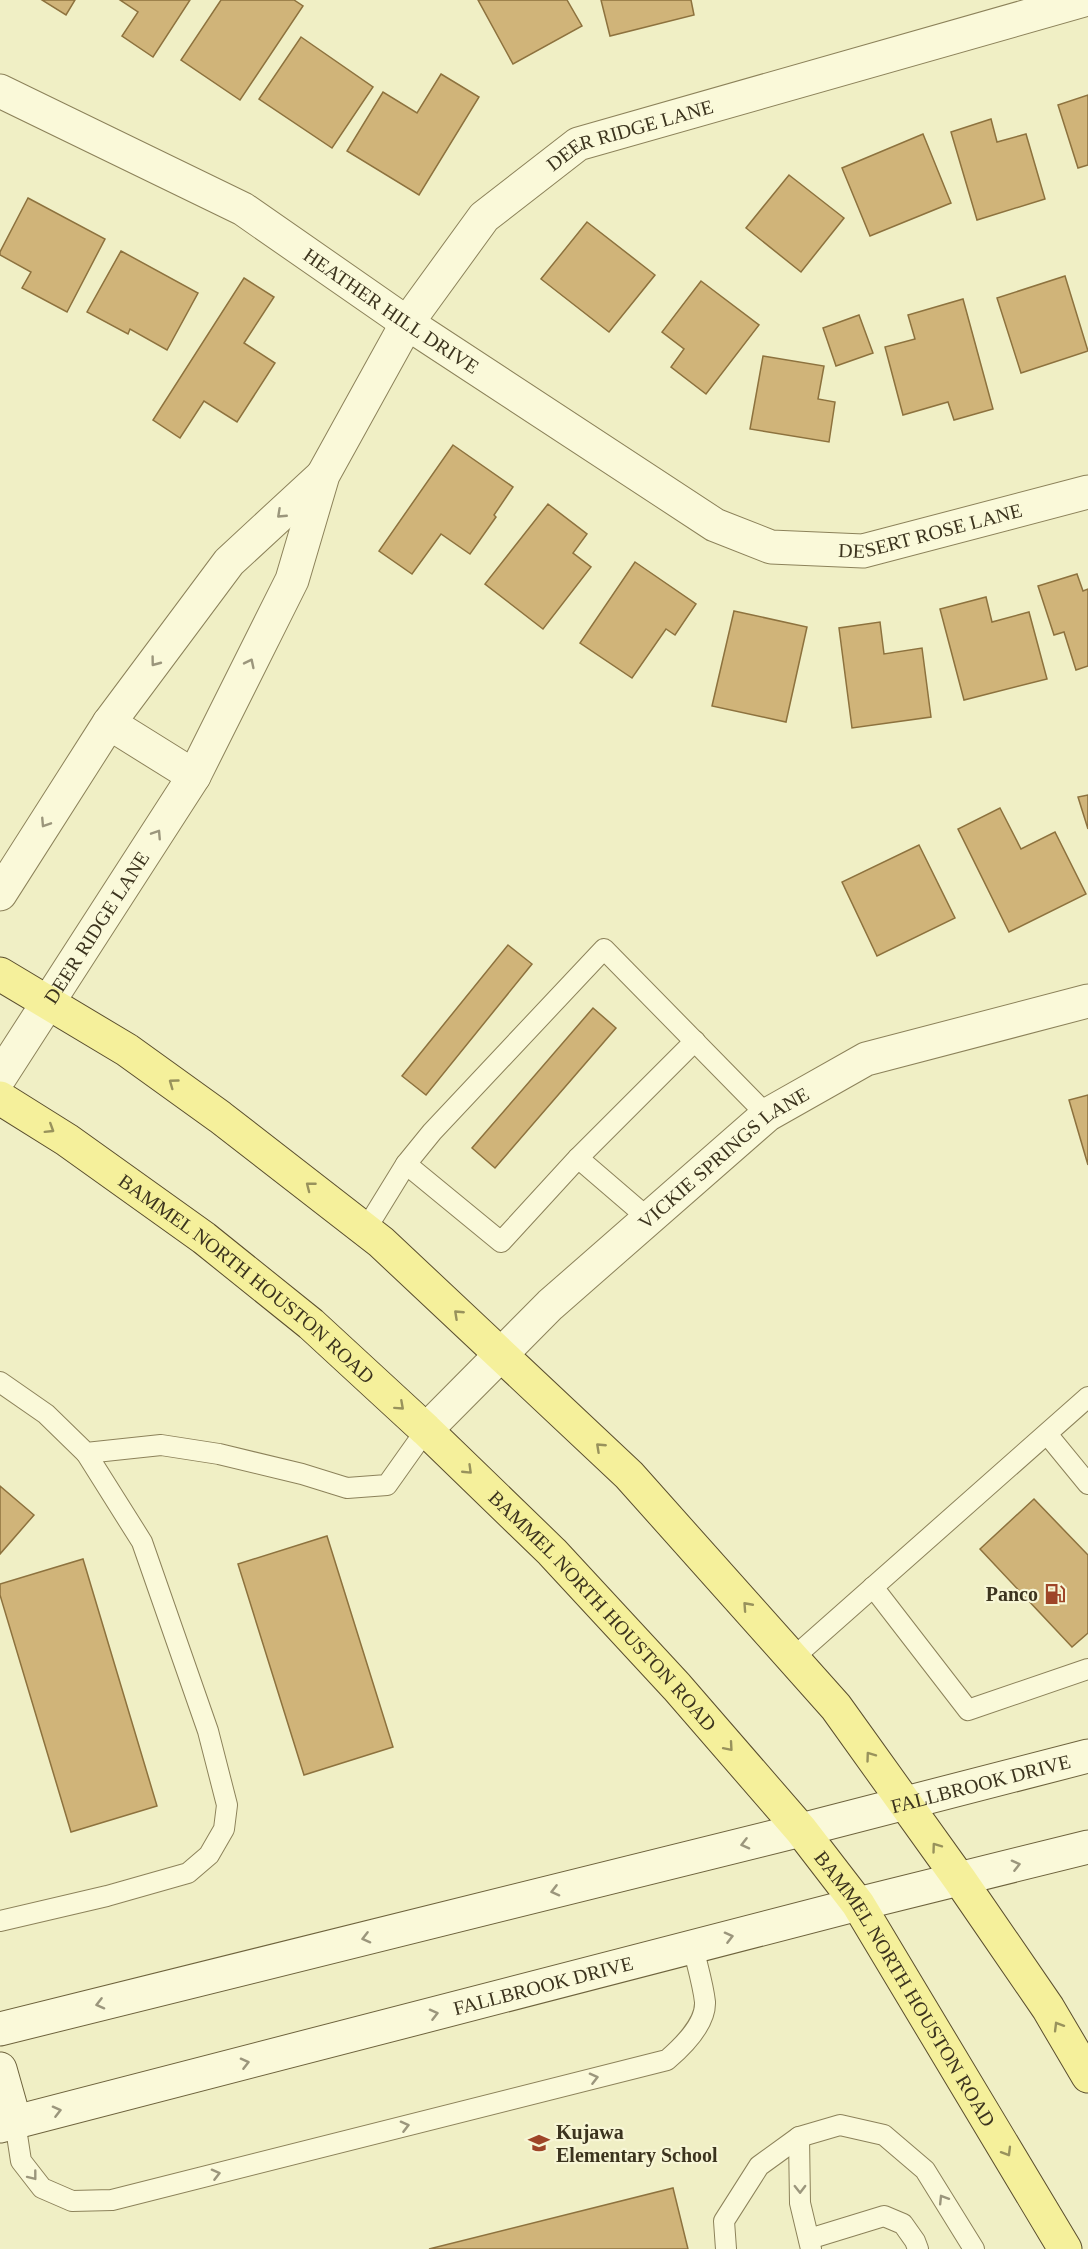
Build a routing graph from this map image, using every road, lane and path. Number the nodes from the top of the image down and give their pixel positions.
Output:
1 (1084, 0) edge
2 (0, 91) edge
3 (406, 323) junction
4 (323, 475) junction
5 (1088, 492) edge
6 (771, 547) joint
7 (109, 723) junction
8 (194, 776) junction
9 (0, 894) edge
10 (0, 974) edge
11 (1088, 1001) edge
12 (48, 1003) junction
13 (695, 1041) junction
14 (0, 1077) edge
15 (0, 1098) edge
16 (768, 1115) junction
17 (578, 1158) junction
18 (406, 1164) junction
19 (649, 1219) junction
20 (366, 1229) junction
21 (500, 1354) junction
22 (0, 1382) edge
23 (1088, 1397) edge
24 (426, 1430) junction
25 (1047, 1434) junction
26 (86, 1453) junction
27 (1088, 1484) edge
28 (873, 1587) junction
29 (793, 1658) junction
30 (1088, 1669) edge
31 (1088, 1756) edge
32 (905, 1803) junction
33 (801, 1830) junction
34 (1088, 1847) edge
35 (960, 1880) junction
36 (858, 1904) junction
37 (0, 1921) edge
38 (693, 1947) junction
39 (0, 2029) edge
40 (0, 2069) edge
41 (1088, 2076) edge
42 (7, 2124) edge
43 (799, 2137) junction
44 (810, 2244) edge
45 (726, 2249) edge
46 (918, 2249) edge
47 (974, 2249) edge
48 (1065, 2249) edge

1 - 3 street, DEER RIDGE LANE
2 - 3 street, HEATHER HILL DRIVE
3 - 4 street, DEER RIDGE LANE
3 - 6 street, HEATHER HILL DRIVE
4 -> 7 street, DEER RIDGE LANE
8 -> 4 street, DEER RIDGE LANE
5 - 6 street, DESERT ROSE LANE
7 - 8 street
7 -> 9 street, DEER RIDGE LANE
12 -> 8 street, DEER RIDGE LANE
10 - 12 main road
11 - 16 street, VICKIE SPRINGS LANE
12 - 14 street, DEER RIDGE LANE
20 -> 12 main road
13 - 16 lane
13 - 17 lane
13 - 18 lane
15 -> 24 main road, BAMMEL NORTH HOUSTON ROAD
16 - 19 street, VICKIE SPRINGS LANE
17 - 18 lane
17 - 19 lane
18 - 20 lane
19 - 21 street, VICKIE SPRINGS LANE
21 -> 20 main road
21 - 24 street, VICKIE SPRINGS LANE
29 -> 21 main road
22 - 26 lane
23 - 25 lane
24 - 26 lane
24 -> 33 main road, BAMMEL NORTH HOUSTON ROAD
25 - 27 lane
25 - 28 lane
26 - 37 lane
28 - 29 lane
28 - 30 lane
32 -> 29 main road
31 - 32 street, FALLBROOK DRIVE
32 - 33 street, FALLBROOK DRIVE
35 -> 32 main road
33 - 36 main road, BAMMEL NORTH HOUSTON ROAD
33 -> 39 street, FALLBROOK DRIVE
35 -> 34 street, FALLBROOK DRIVE
35 - 36 street, FALLBROOK DRIVE
41 -> 35 main road
38 -> 36 street, FALLBROOK DRIVE
36 -> 48 main road, BAMMEL NORTH HOUSTON ROAD
42 -> 38 street, FALLBROOK DRIVE
42 -> 38 lane
40 - 42 street
43 -> 44 lane
43 - 45 lane
47 -> 43 lane
44 - 46 lane

